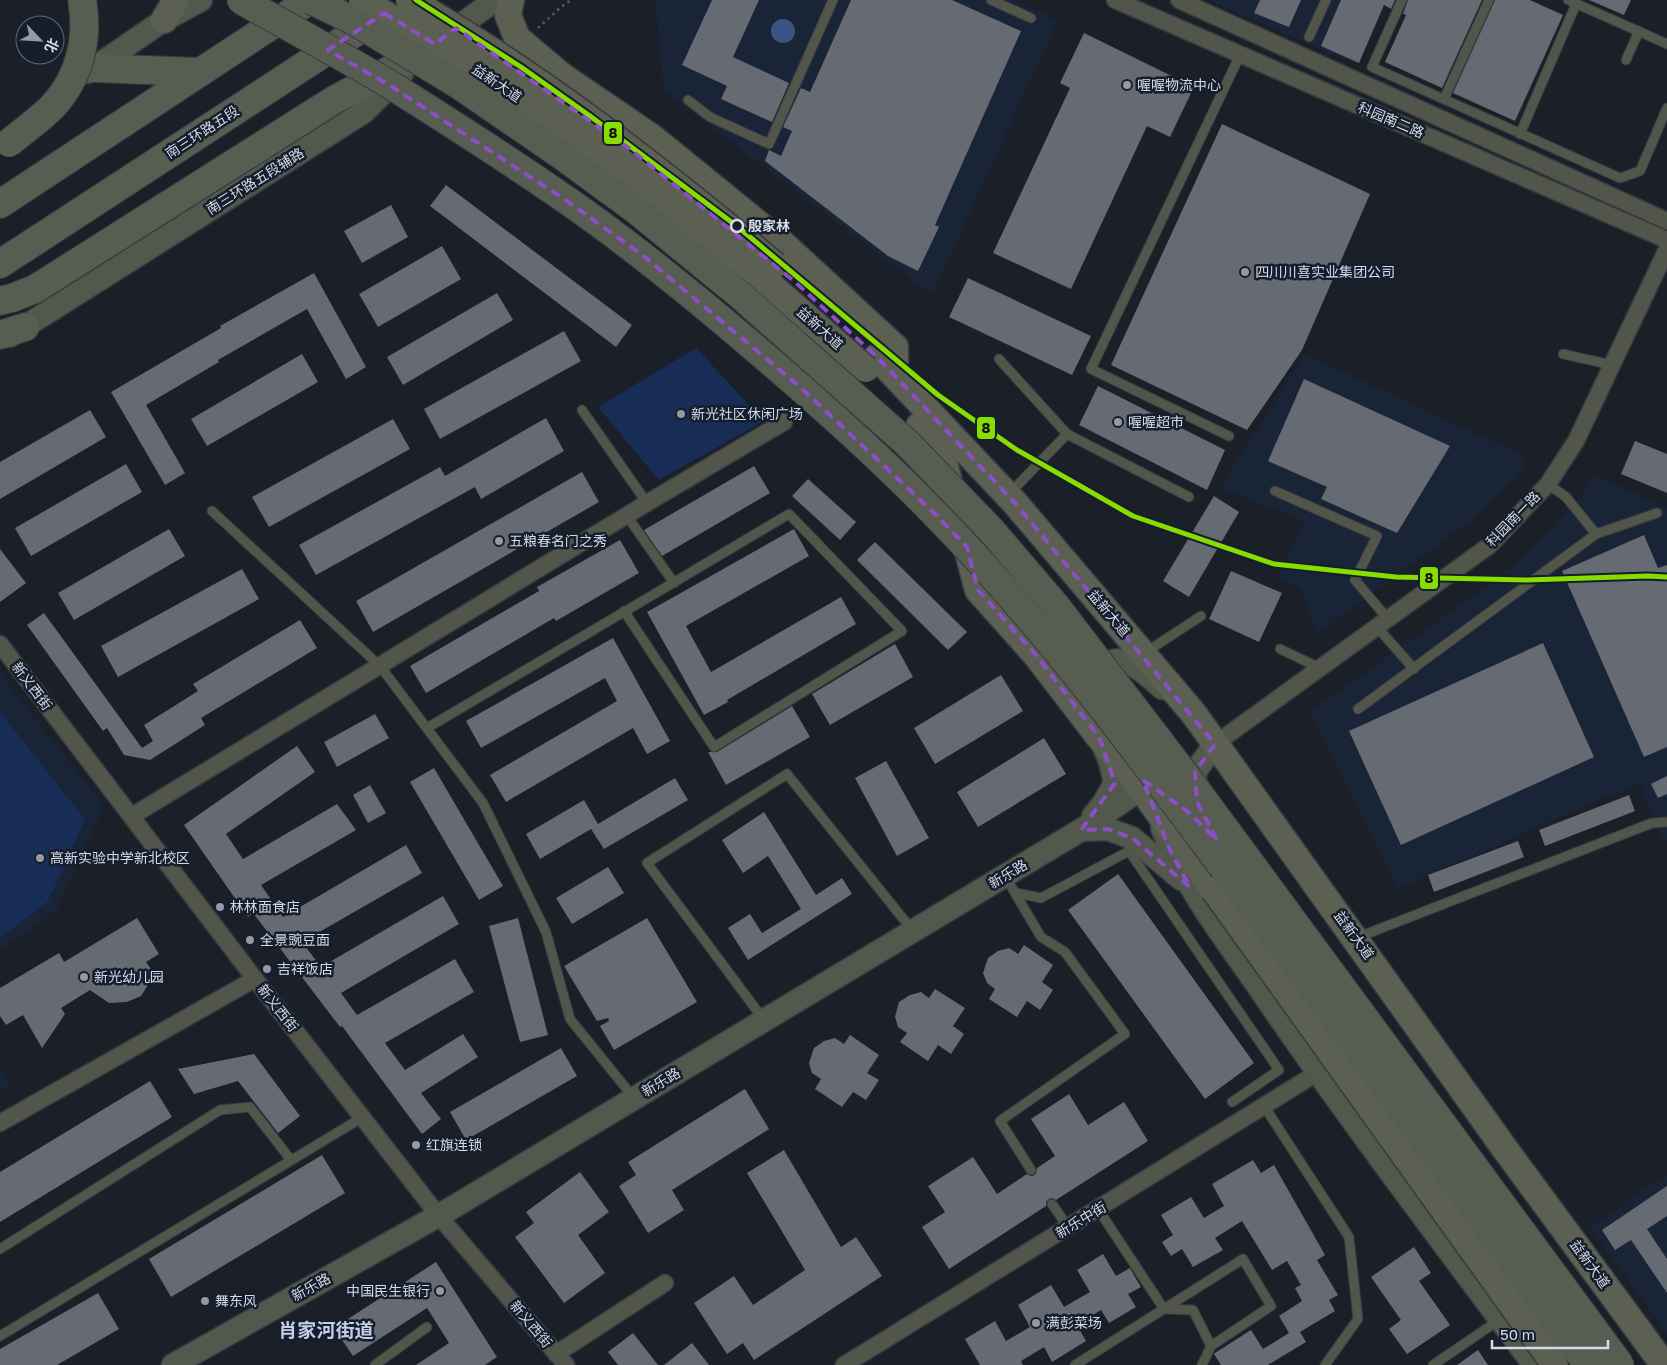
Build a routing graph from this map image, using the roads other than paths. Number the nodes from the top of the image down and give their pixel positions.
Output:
1 (82, 0) edge
2 (201, 0) edge
3 (242, 0) edge
4 (311, 0) edge
5 (362, 0) edge
6 (405, 0) edge
7 (409, 0) edge
8 (495, 0) edge
9 (511, 0) edge
10 (833, 0) edge
11 (991, 0) edge
12 (1115, 0) edge
13 (1179, 0) edge
14 (1326, 0) edge
15 (1402, 0) edge
16 (1488, 0) edge
17 (1572, 2) edge
18 (1202, 4) edge
19 (170, 10) edge
20 (1031, 18) dead end
21 (1638, 31) junction
22 (1309, 37) dead end
23 (1667, 44) edge
24 (425, 51) junction
25 (1240, 55) junction
26 (1626, 60) dead end
27 (93, 68) junction
28 (199, 72) junction
29 (688, 100) dead end
30 (1444, 100) junction
31 (1667, 108) edge
32 (0, 132) edge
33 (1520, 134) junction
34 (0, 150) edge
35 (0, 204) edge
36 (1667, 221) edge
37 (1667, 240) edge
38 (1667, 249) edge
39 (0, 264) edge
40 (0, 300) edge
41 (12, 331) edge
42 (0, 341) edge
43 (1563, 354) dead end
44 (999, 359) dead end
45 (872, 363) junction
46 (1612, 365) junction
47 (895, 376) junction
48 (582, 410) dead end
49 (784, 422) dead end
50 (1067, 434) junction
51 (1229, 436) dead end
52 (1548, 484) junction
53 (1275, 491) dead end
54 (1008, 495) junction
55 (1189, 498) dead end
56 (647, 503) junction
57 (212, 511) dead end
58 (1657, 513) dead end
59 (627, 516) junction
60 (1596, 534) junction
61 (674, 583) junction
62 (624, 611) junction
63 (1201, 616) dead end
64 (1382, 623) junction
65 (0, 644) edge
66 (1280, 649) dead end
67 (1143, 653) junction
68 (380, 666) junction
69 (1320, 668) junction
70 (1414, 668) junction
71 (1358, 709) dead end
72 (1194, 714) junction
73 (427, 728) junction
74 (1099, 737) junction
75 (1216, 744) junction
76 (1141, 789) junction
77 (132, 816) junction
78 (1667, 822) edge
79 (1081, 830) junction
80 (1216, 840) junction
81 (1010, 884) junction
82 (1202, 889) junction
83 (912, 931) junction
84 (1356, 938) junction
85 (255, 979) junction
86 (764, 1020) junction
87 (1317, 1073) junction
88 (634, 1098) junction
89 (1232, 1102) dead end
90 (1264, 1106) junction
91 (363, 1117) junction
92 (0, 1123) edge
93 (291, 1160) junction
94 (1031, 1170) dead end
95 (1052, 1204) dead end
96 (1098, 1209) junction
97 (438, 1215) junction
98 (1068, 1227) junction
99 (0, 1249) edge
100 (665, 1283) dead end
101 (1533, 1296) junction
102 (1164, 1309) junction
103 (1500, 1319) junction
104 (427, 1327) dead end
105 (0, 1336) edge
106 (1211, 1346) junction
107 (561, 1359) edge
108 (173, 1365) edge
109 (375, 1365) edge
110 (844, 1365) edge
111 (1074, 1365) edge
112 (1202, 1365) edge
113 (1325, 1365) edge
114 (1433, 1365) edge
115 (1534, 1365) edge
116 (1555, 1365) edge
117 (1588, 1365) edge
118 (1603, 1365) edge
119 (1620, 1365) edge
120 (1664, 1365) edge

1 - 34 highway, bridge
2 - 19 street
3 - 117 highway, bridge
4 - 28 highway
4 - 119 highway, bridge
5 - 45 main road, 益新大道, bridge
6 - 39 highway, 南三环路五段
7 - 45 main road, 益新大道, bridge
8 - 24 street, 南三环路五段辅路
9 - 47 main road
10 - 29 lane
11 - 20 lane
12 - 25 street, 科园南二路
13 - 18 street, 科园南二路
14 - 22 lane
15 - 30 lane
16 - 30 lane
17 - 21 lane
17 - 33 lane
18 - 36 street, 科园南二路
19 - 27 street
21 - 23 lane
21 - 26 lane
24 - 40 highway
24 - 41 street, 南三环路五段辅路
25 - 37 street, 科园南二路
25 - 51 lane
27 - 28 highway
27 - 32 street
28 - 35 highway
30 - 33 lane
31 - 33 lane
38 - 46 street, 科园南一路
41 - 42 street, 南三环路五段辅路
43 - 46 lane
44 - 50 lane
45 - 47 main road, 益新大道
45 - 74 main road, 益新大道
46 - 52 street, 科园南一路
47 - 54 main road, 益新大道
48 - 56 lane
49 - 56 street
50 - 54 lane
50 - 55 lane
52 - 60 lane
52 - 64 street, 科园南一路
53 - 64 lane
54 - 67 main road, 益新大道
56 - 59 street
57 - 68 lane
58 - 60 lane
59 - 61 lane
59 - 68 street
60 - 70 lane
61 - 62 lane
61 - 62 lane
62 - 73 lane
63 - 67 lane
64 - 69 street, 科园南一路
64 - 70 lane
65 - 77 street, 新义西街
66 - 69 lane
67 - 72 main road, 益新大道
68 - 73 lane
68 - 77 street
69 - 75 street, 科园南一路
70 - 71 lane
72 - 75 main road, 益新大道
72 - 76 street
73 - 88 lane
74 - 76 main road, 益新大道
74 - 79 street
75 - 80 street
75 - 84 main road, 益新大道
76 - 79 street, 新乐路
76 - 80 street
76 - 82 main road, 益新大道
77 - 85 street, 新义西街
78 - 84 lane
79 - 81 street, 新乐路
79 - 82 street
80 - 101 street
81 - 83 street, 新乐路
81 - 89 lane
81 - 94 lane
82 - 87 street
82 - 116 main road, 益新大道, bridge
83 - 86 street, 新乐路
83 - 86 lane
84 - 120 main road, 益新大道
85 - 91 street, 新义西街
85 - 92 street
86 - 88 street, 新乐路
87 - 90 street, 新乐中街
87 - 103 street
88 - 97 street, 新乐路
90 - 96 street, 新乐中街
90 - 113 lane
91 - 93 lane
91 - 97 street, 新义西街
93 - 99 lane
93 - 105 lane
95 - 98 lane
96 - 98 street, 新乐中街
96 - 102 lane
97 - 107 street, 新义西街
97 - 108 street, 新乐路
98 - 110 street, 新乐中街
100 - 107 street
101 - 103 lane
101 - 118 street
102 - 106 lane
102 - 106 lane
102 - 111 lane
103 - 114 lane
103 - 115 street
104 - 109 lane
106 - 112 lane

